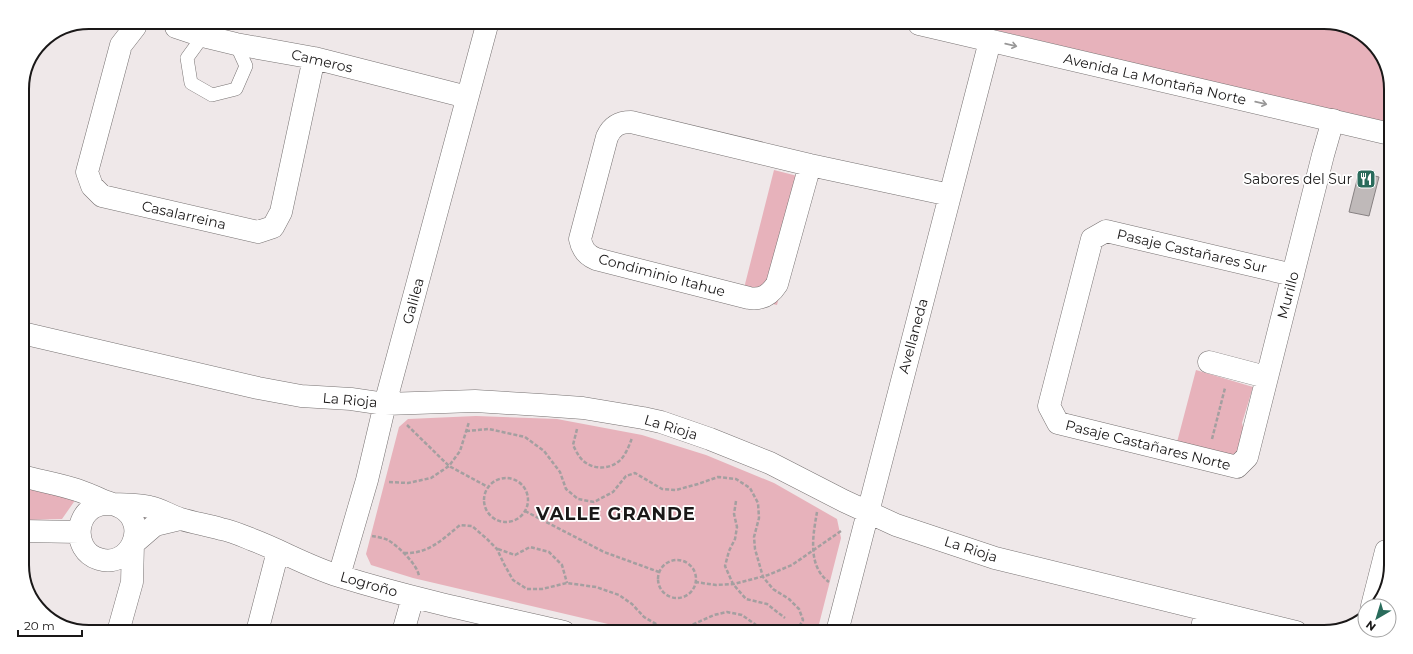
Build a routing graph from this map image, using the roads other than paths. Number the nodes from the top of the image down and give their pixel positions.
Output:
1 (133, 29) edge
2 (184, 29) edge
3 (486, 29) edge
4 (940, 29) edge
5 (203, 36) junction
6 (990, 41) junction
7 (236, 44) junction
8 (314, 58) junction
9 (467, 97) junction
10 (1333, 120) junction
11 (1384, 133) edge
12 (810, 164) junction
13 (950, 195) junction
14 (1293, 275) junction
15 (29, 335) edge
16 (1209, 362) dead end
17 (1266, 377) junction
18 (385, 404) junction
19 (1058, 424) joint
20 (1237, 467) joint
21 (29, 478) edge
22 (111, 504) junction
23 (868, 512) junction
24 (180, 519) junction
25 (29, 531) edge
26 (79, 532) junction
27 (133, 544) junction
28 (278, 550) junction
29 (1384, 559) edge
30 (339, 576) junction
31 (413, 597) junction
32 (1374, 598) edge
33 (1206, 610) junction
34 (120, 625) edge
35 (259, 625) edge
36 (405, 625) edge
37 (534, 625) edge
38 (839, 625) edge
39 (1203, 625) edge
40 (1267, 625) edge

1 - 8 street, Casalarreina
2 - 5 street, Cameros
3 - 9 street, Galilea
4 - 6 street, Avenida La Montaña Norte
5 - 7 street, Cameros
5 - 7 lane
6 -> 10 street, Avenida La Montaña Norte
6 - 13 street, Avellaneda
7 - 8 street, Cameros
8 - 9 street, Cameros
9 - 18 street, Galilea
10 - 11 street, Avenida La Montaña Norte
10 - 14 street, Murillo
12 - 12 street, Condiminio Itahue
12 - 13 street, Condiminio Itahue
13 - 23 street, Avellaneda
14 - 17 street, Murillo
14 - 19 street, Pasaje Castañares Sur
15 - 18 street, La Rioja
16 - 17 street
17 - 20 street, Murillo
18 - 23 street, La Rioja
18 - 30 street, Galilea
19 - 20 street, Pasaje Castañares Norte
21 - 22 street, Logroño
22 - 24 street, Logroño
22 - 26 street, Logroño
22 - 27 street, Logroño
23 - 33 street, La Rioja
23 - 38 street, Avellaneda
24 - 27 street, Logroño
24 - 28 street, Logroño
25 - 26 street
26 - 27 street, Logroño
27 - 34 street
28 - 30 street, Logroño
28 - 35 street
29 - 32 street
30 - 31 street, Logroño
31 - 36 street
31 - 37 street, Logroño
33 - 39 street
33 - 40 street, La Rioja

